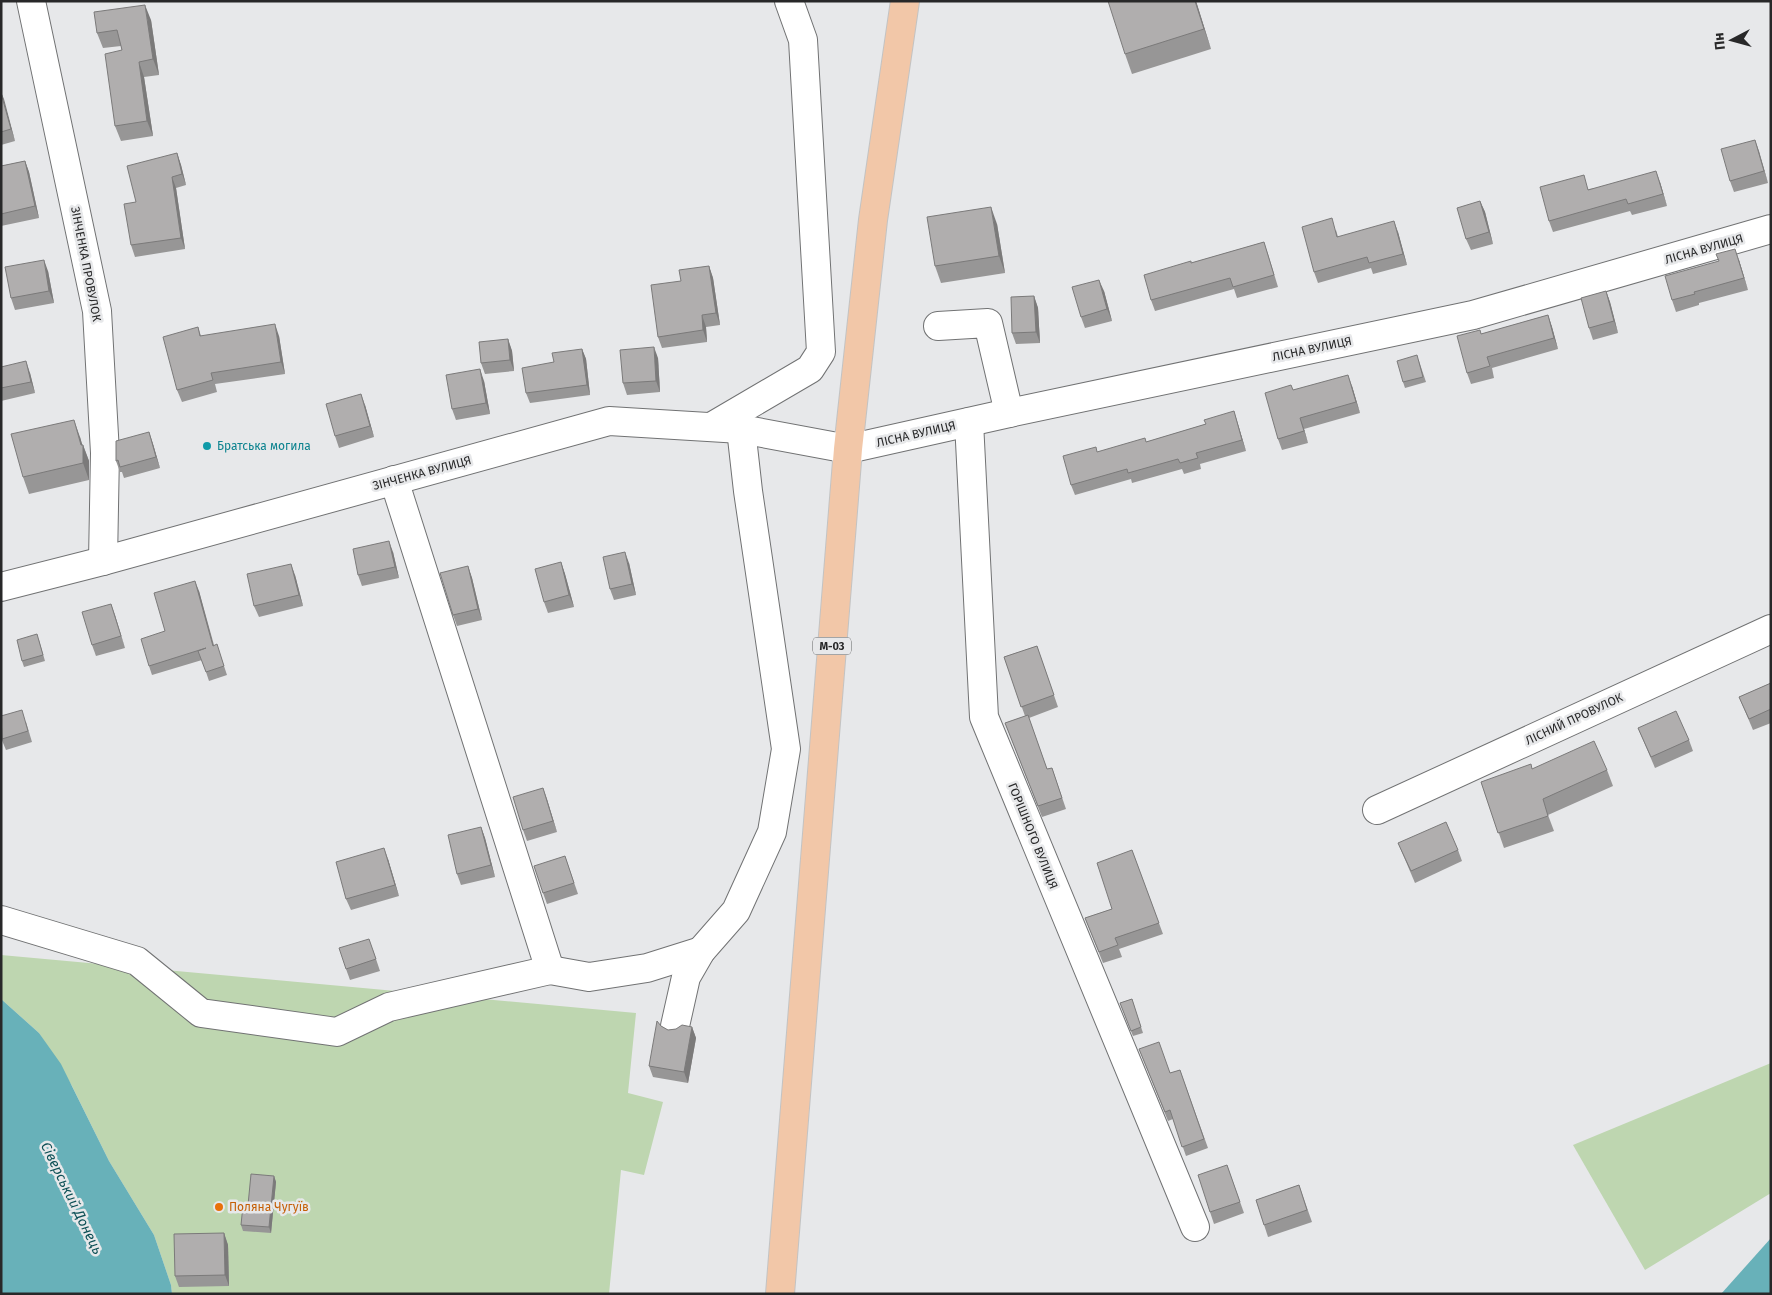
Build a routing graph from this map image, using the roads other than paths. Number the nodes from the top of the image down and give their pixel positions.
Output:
1 (30, 1) edge
2 (789, 1) edge
3 (905, 1) edge
4 (1771, 229) edge
5 (938, 326) dead end
6 (1009, 413) junction
7 (969, 422) junction
8 (711, 428) junction
9 (741, 429) junction
10 (848, 449) junction
11 (394, 480) junction
12 (103, 561) junction
13 (1, 587) edge
14 (1771, 629) edge
15 (1377, 810) dead end
16 (1, 920) edge
17 (701, 951) junction
18 (550, 970) junction
19 (675, 1026) dead end
20 (1195, 1227) dead end
21 (780, 1294) edge

1 - 12 street, ЗІНЧЕНКА ПРОВУЛОК
2 - 8 street
3 - 10 highway, М-03
4 - 6 street, ЛІСНА ВУЛИЦЯ
5 - 6 street
6 - 7 street, ЛІСНА ВУЛИЦЯ
7 - 10 street, ЛІСНА ВУЛИЦЯ
7 - 20 street, ГОРІШНОГО ВУЛИЦЯ
8 - 9 street, ЗІНЧЕНКА ВУЛИЦЯ
8 - 11 street, ЗІНЧЕНКА ВУЛИЦЯ
9 - 10 street, ЗІНЧЕНКА ВУЛИЦЯ
9 - 17 street
10 - 21 highway, М-03
11 - 12 street, ЗІНЧЕНКА ВУЛИЦЯ
11 - 18 street
12 - 13 street, ЗІНЧЕНКА ВУЛИЦЯ
14 - 15 street, ЛІСНИЙ ПРОВУЛОК
16 - 18 street
17 - 18 street
17 - 19 street

